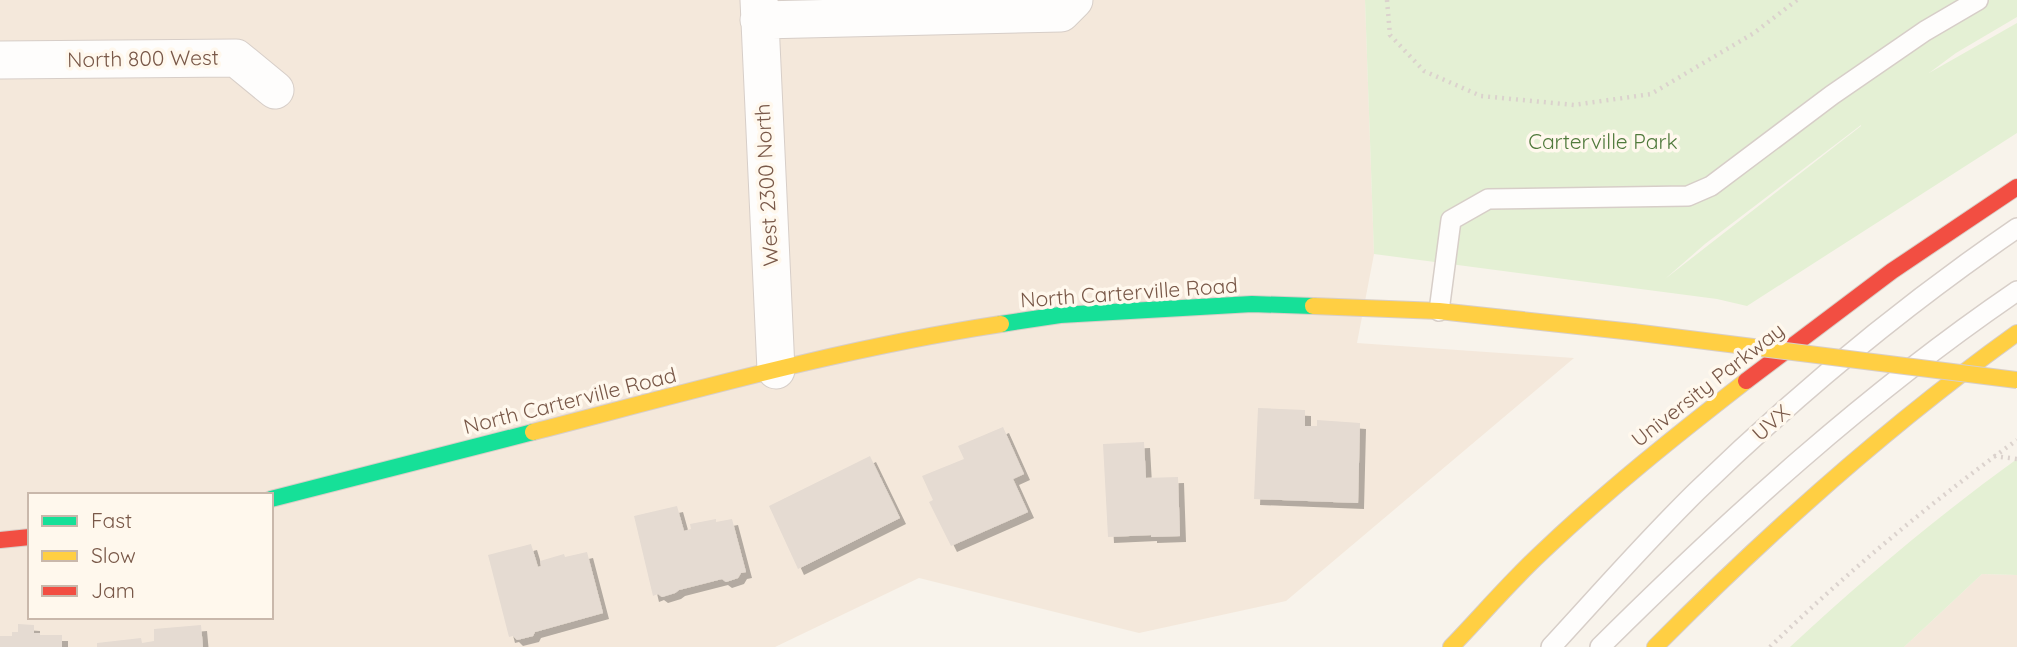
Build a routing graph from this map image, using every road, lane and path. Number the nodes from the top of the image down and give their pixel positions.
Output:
1 (1074, 0) edge
2 (1387, 0) edge
3 (1797, 0) edge
4 (1978, 0) edge
5 (759, 10) edge
6 (0, 60) edge
7 (275, 90) dead end
8 (2017, 187) edge
9 (2017, 228) edge
10 (2017, 291) edge
11 (1439, 311) junction
12 (2017, 334) edge
13 (776, 370) junction
14 (2017, 380) edge
15 (2017, 440) edge
16 (1994, 456) junction
17 (2017, 459) edge
18 (273, 498) edge
19 (28, 537) edge
20 (0, 540) edge
21 (1451, 647) edge
22 (1551, 647) edge
23 (1601, 647) edge
24 (1655, 647) edge
25 (1770, 647) edge

1 - 5 street
2 - 3 path
4 - 11 lane
5 - 13 street, West 2300 North
6 - 7 street, North 800 West
8 - 21 street, University Parkway
9 - 22 lane, UVX
10 - 23 lane
11 - 13 street, North Carterville Road
11 - 14 street, North Carterville Road, bridge
12 - 24 street
13 - 18 street, North Carterville Road
15 - 16 path
16 - 17 path
16 - 25 path
19 - 20 street

